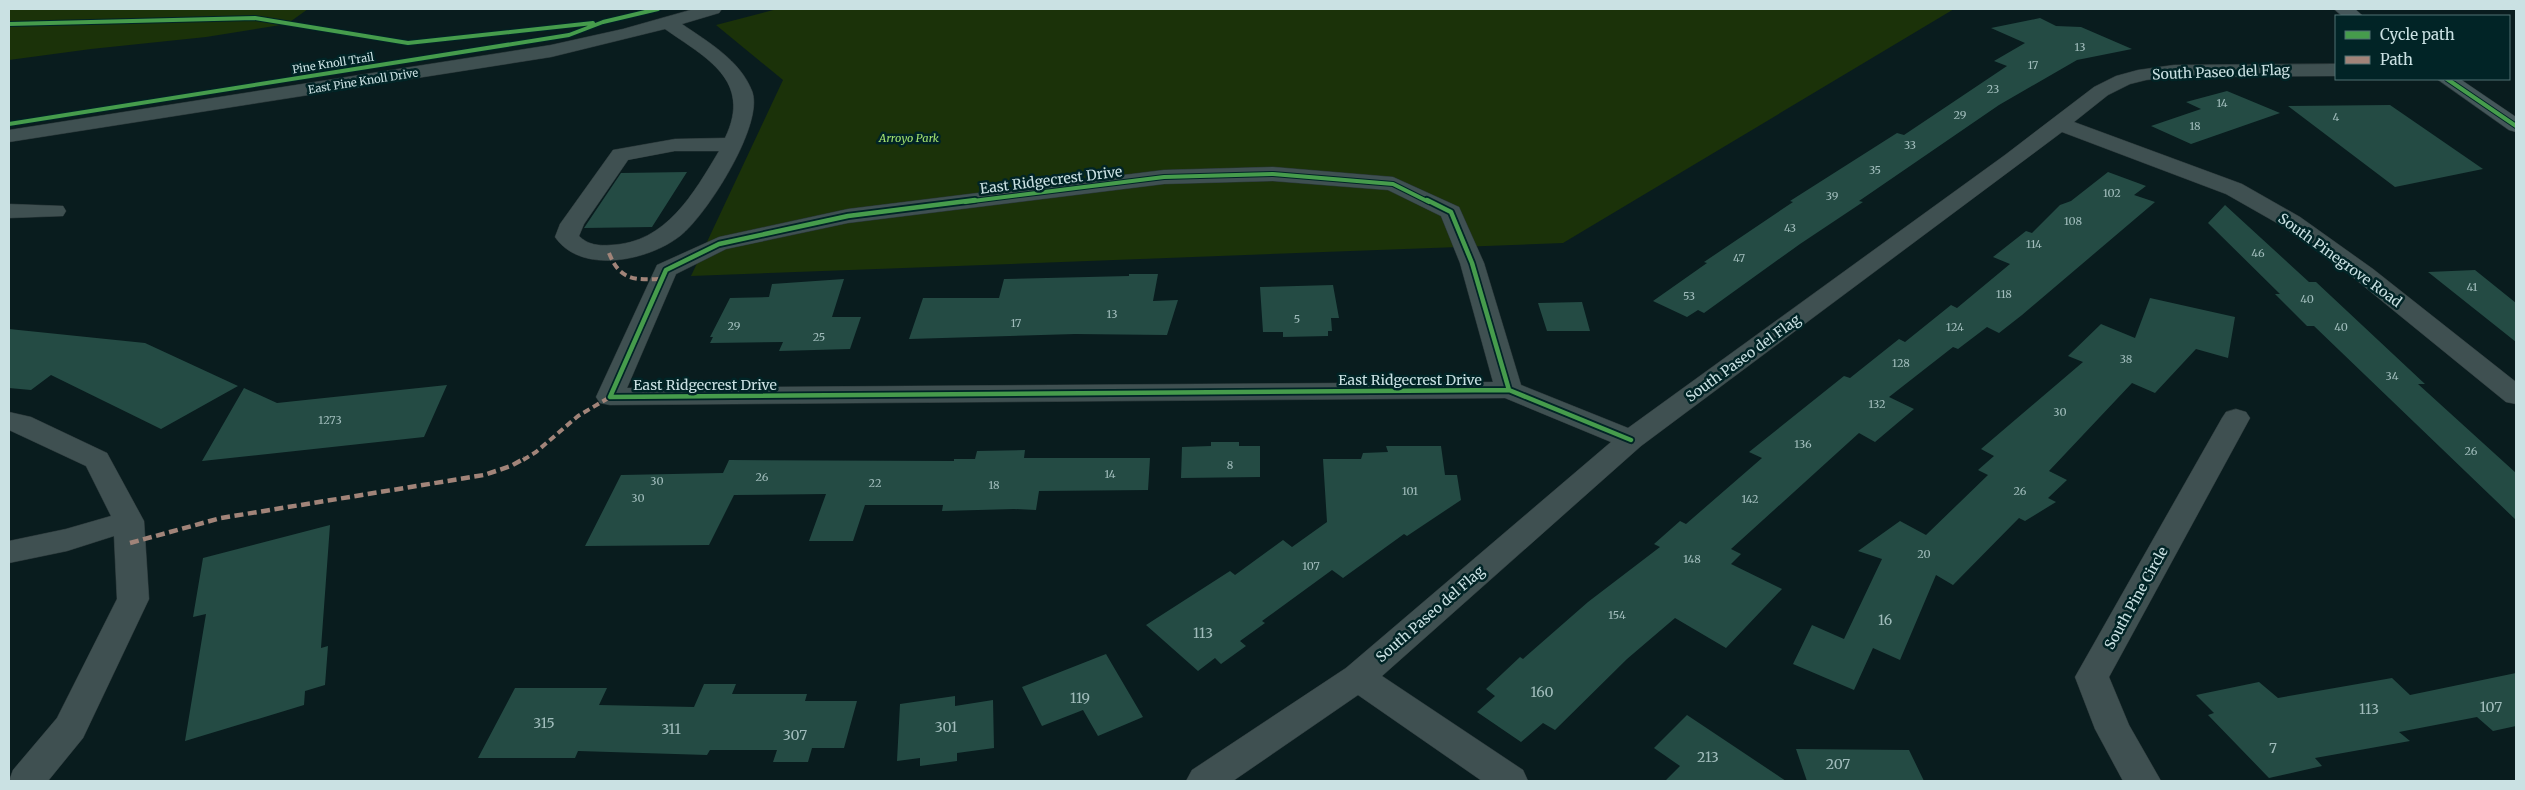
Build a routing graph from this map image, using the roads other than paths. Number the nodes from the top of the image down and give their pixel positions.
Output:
1 (713, 9) edge
2 (668, 22) junction
3 (2335, 70) edge
4 (2448, 80) edge
5 (2061, 124) junction
6 (2516, 126) edge
7 (9, 136) edge
8 (732, 144) junction
9 (9, 211) edge
10 (56, 211) dead end
11 (1509, 390) junction
12 (2516, 396) edge
13 (2236, 418) dead end
14 (9, 421) edge
15 (1631, 440) junction
16 (129, 520) junction
17 (9, 552) edge
18 (1358, 677) junction
19 (26, 781) edge
20 (1205, 781) edge
21 (1510, 781) edge
22 (2142, 781) edge

1 - 2 street, East Pine Knoll Drive
2 - 7 street, East Pine Knoll Drive
2 - 8 street
3 - 5 street, South Paseo del Flag
4 - 6 main road
5 - 12 street, South Pinegrove Road
5 - 15 street, South Paseo del Flag
8 - 8 street
9 - 10 street
11 - 11 street, East Ridgecrest Drive
11 - 15 street, East Ridgecrest Drive
13 - 22 street, South Pine Circle
14 - 16 street
15 - 18 street, South Paseo del Flag
16 - 17 street
16 - 19 street
18 - 20 street, South Paseo del Flag
18 - 21 street

